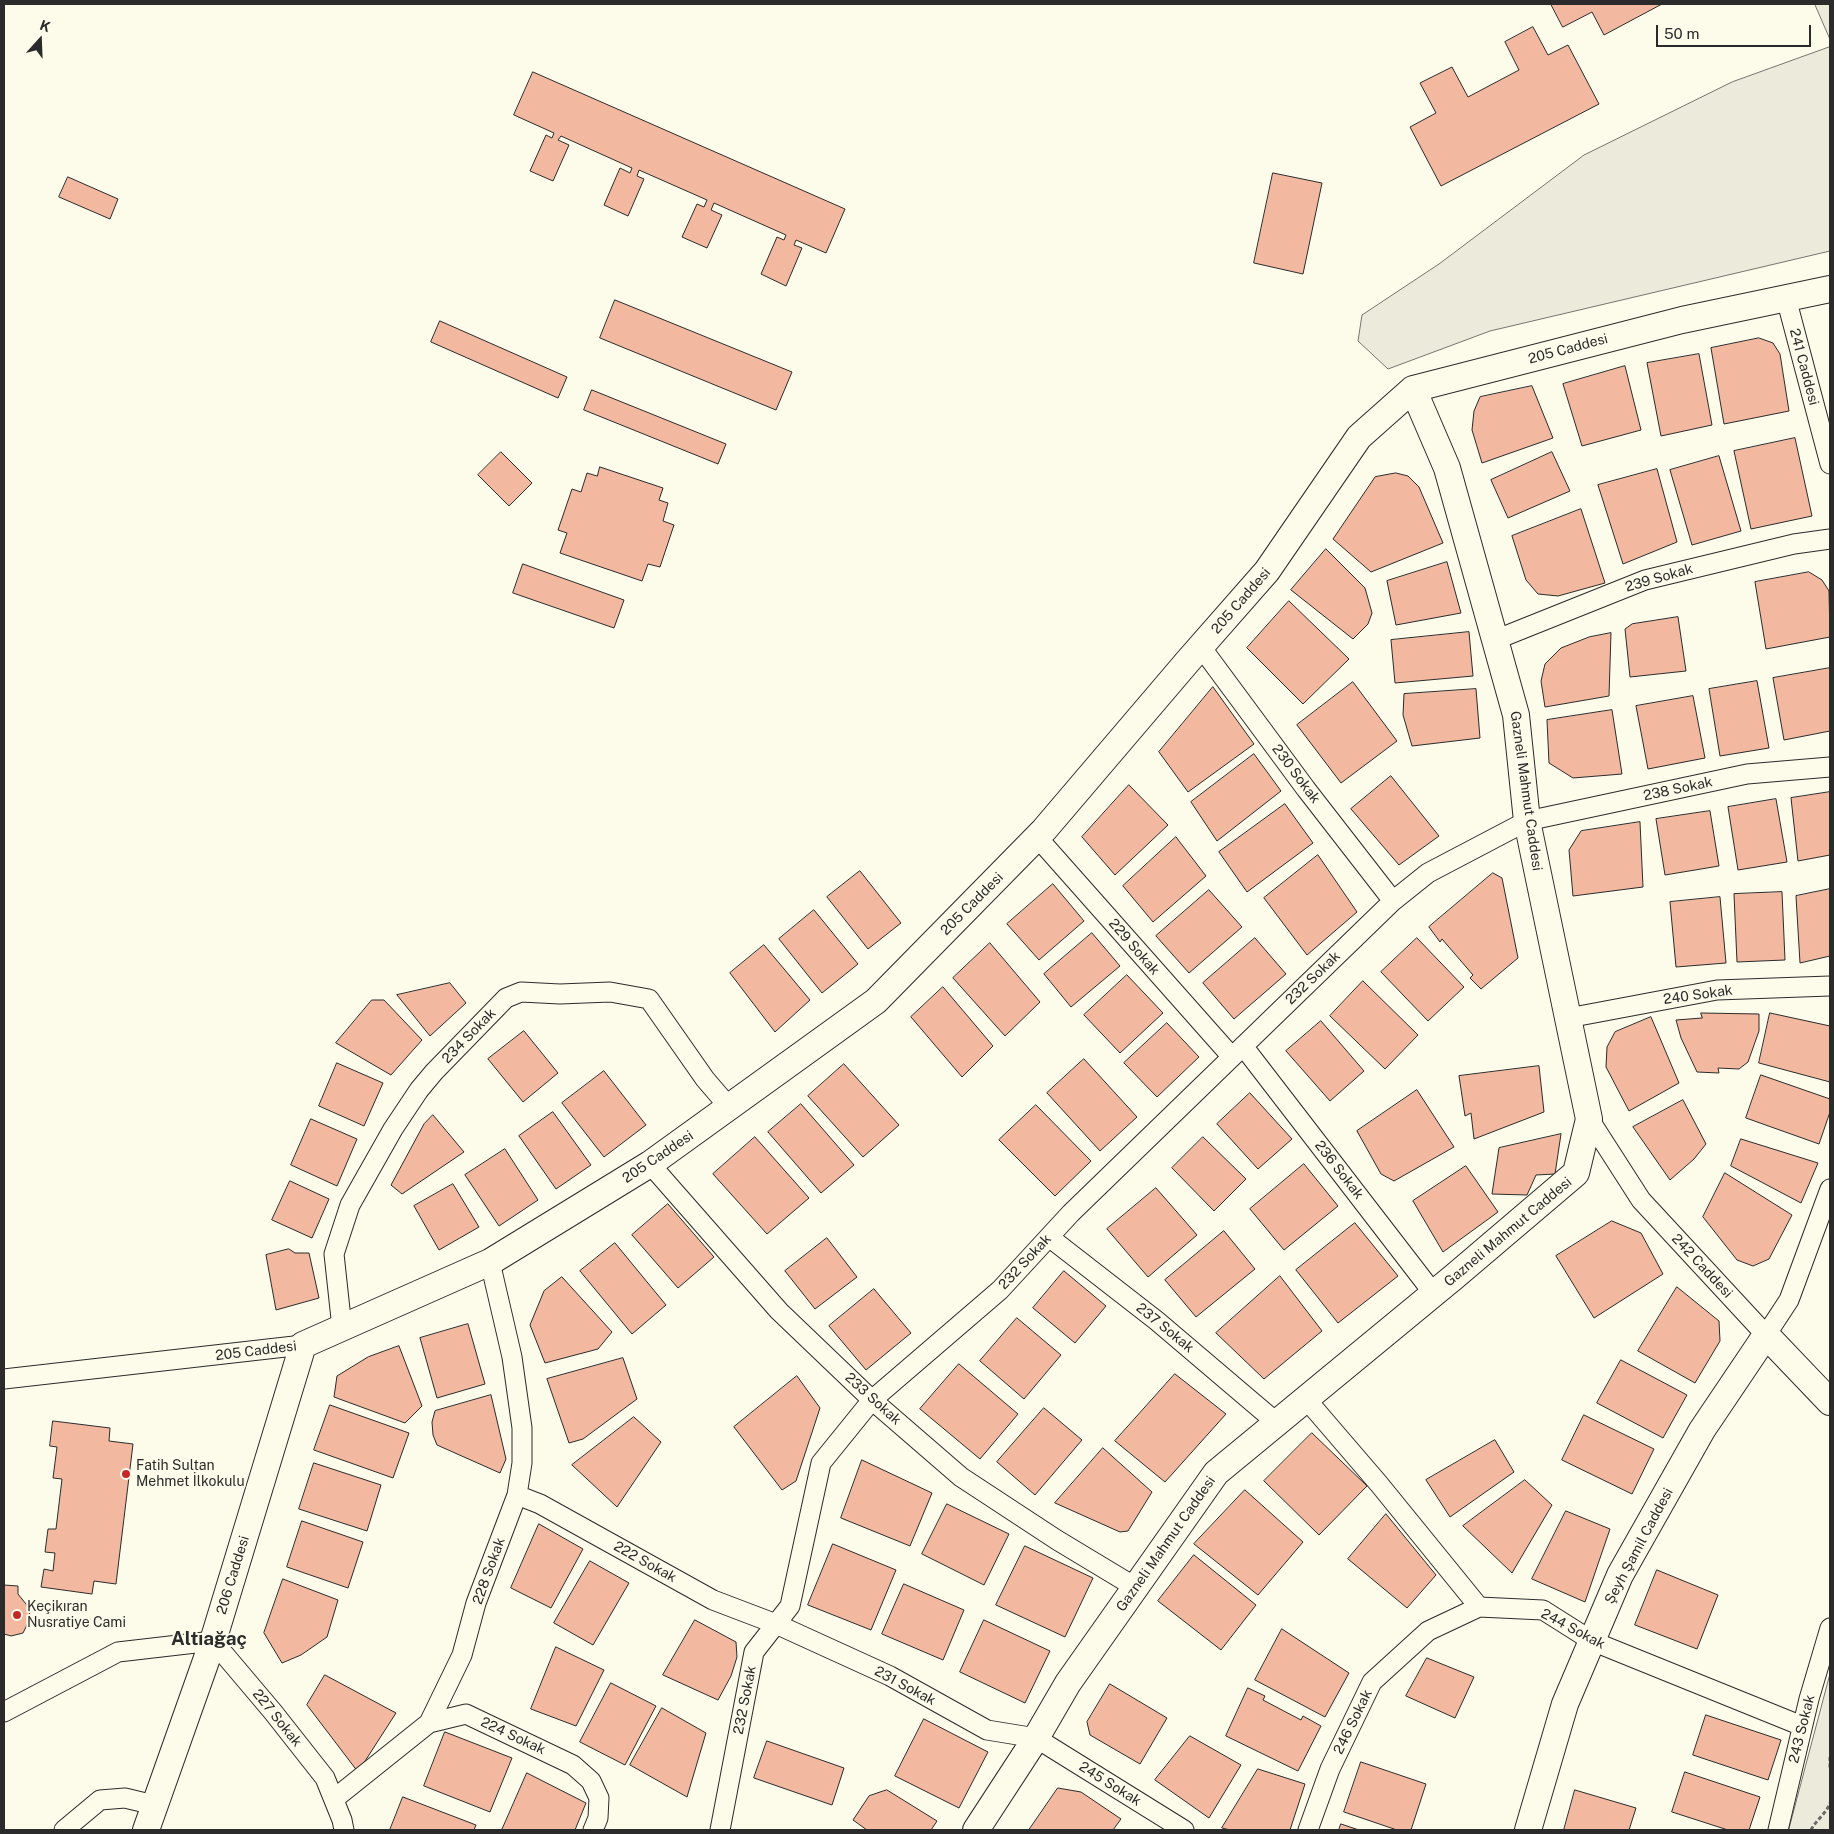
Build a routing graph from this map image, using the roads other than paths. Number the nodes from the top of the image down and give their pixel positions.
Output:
1 (1830, 289) edge
2 (1786, 298) junction
3 (1413, 389) junction
4 (1830, 464) edge
5 (1830, 539) edge
6 (1495, 640) junction
7 (1201, 647) junction
8 (1830, 767) edge
9 (1527, 820) junction
10 (1037, 837) junction
11 (1393, 901) junction
12 (1830, 986) edge
13 (1568, 1018) junction
14 (1237, 1051) junction
15 (729, 1107) junction
16 (1589, 1119) junction
17 (650, 1164) junction
18 (1830, 1189) edge
19 (1049, 1237) junction
20 (490, 1262) junction
21 (1434, 1294) junction
22 (342, 1328) junction
23 (1766, 1335) junction
24 (303, 1345) junction
25 (4, 1379) edge
26 (1306, 1399) junction
27 (872, 1400) junction
28 (1830, 1402) edge
29 (1277, 1423) junction
30 (517, 1495) junction
31 (1135, 1587) junction
32 (1479, 1607) junction
33 (776, 1624) junction
34 (1830, 1628) edge
35 (213, 1641) junction
36 (1592, 1641) junction
37 (4, 1712) edge
38 (429, 1723) junction
39 (1802, 1726) junction
40 (1036, 1738) junction
41 (334, 1800) junction
42 (154, 1805) junction
43 (64, 1830) edge
44 (146, 1830) edge
45 (344, 1830) edge
46 (593, 1830) edge
47 (720, 1830) edge
48 (976, 1830) edge
49 (1184, 1830) edge
50 (1308, 1830) edge
51 (1528, 1830) edge
52 (1778, 1830) edge

1 - 2 street, 205 Caddesi
2 - 3 street, 205 Caddesi
2 - 4 street, 241 Caddesi
3 - 6 street, Gazneli Mahmut Caddesi
3 - 7 street, 205 Caddesi
5 - 6 street, 239 Sokak
6 - 9 street, Gazneli Mahmut Caddesi
7 - 10 street, 205 Caddesi
7 - 11 street, 230 Sokak
8 - 9 street, 238 Sokak
9 - 11 street, 232 Sokak
9 - 13 street, Gazneli Mahmut Caddesi
10 - 14 street, 229 Sokak
10 - 15 street, 205 Caddesi
11 - 14 street, 232 Sokak
12 - 13 street, 240 Sokak
13 - 16 street, Gazneli Mahmut Caddesi
14 - 19 street, 232 Sokak
14 - 21 street, 236 Sokak
15 - 17 street, 205 Caddesi
15 - 22 street, 234 Sokak
16 - 21 street, Gazneli Mahmut Caddesi
16 - 23 street, 242 Caddesi
17 - 20 street, 205 Caddesi
17 - 27 street, 233 Sokak
18 - 23 street
19 - 27 street, 232 Sokak
19 - 29 street, 237 Sokak
20 - 22 street, 205 Caddesi
20 - 30 street, 228 Sokak
21 - 26 street, Gazneli Mahmut Caddesi
22 - 24 street, 205 Caddesi
23 - 28 street, 242 Caddesi
23 - 36 street, Şeyh Şamil Caddesi
24 - 25 street, 205 Caddesi
24 - 35 street, 206 Caddesi
26 - 29 street, Gazneli Mahmut Caddesi
26 - 32 street
27 - 31 street, 233 Sokak
27 - 33 street, 232 Sokak
29 - 31 street, Gazneli Mahmut Caddesi
30 - 33 street, 222 Sokak
30 - 38 street, 228 Sokak
31 - 40 street, Gazneli Mahmut Caddesi
32 - 36 street, 244 Sokak
32 - 50 street, 246 Sokak
33 - 40 street, 231 Sokak
33 - 47 street, 232 Sokak
34 - 39 street, 243 Sokak
35 - 37 street
35 - 41 street, 227 Sokak
35 - 42 street, 206 Caddesi
36 - 39 street, 244 Sokak
36 - 51 street, Şeyh Şamil Caddesi
38 - 41 street, 228 Sokak
38 - 46 street, 224 Sokak
39 - 52 street, 243 Sokak
40 - 48 street, Gazneli Mahmut Caddesi
40 - 49 street, 245 Sokak
41 - 45 street
42 - 43 street
42 - 44 street, 206 Caddesi

